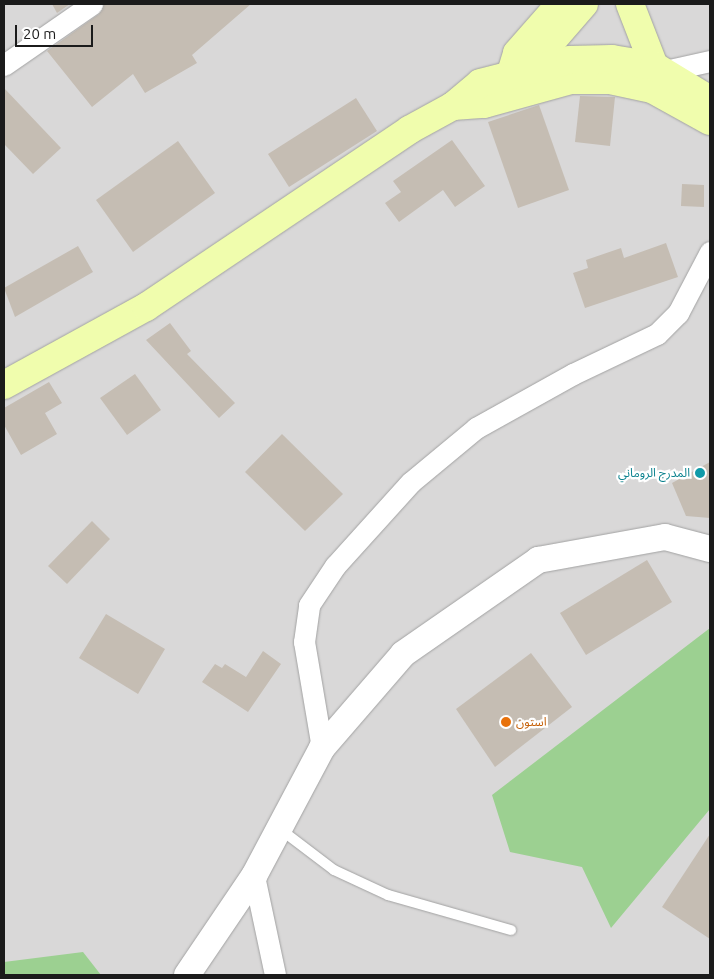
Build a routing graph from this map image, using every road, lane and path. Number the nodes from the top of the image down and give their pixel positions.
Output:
1 (92, 4) edge
2 (560, 4) edge
3 (584, 4) edge
4 (630, 4) edge
5 (710, 61) edge
6 (4, 65) edge
7 (659, 68) junction
8 (519, 82) junction
9 (709, 113) edge
10 (710, 252) edge
11 (4, 385) edge
12 (710, 548) edge
13 (322, 748) junction
14 (279, 828) junction
15 (254, 876) junction
16 (511, 930) dead end
17 (187, 975) edge
18 (275, 975) edge

1 - 6 street
2 - 8 main road
3 - 8 main road
4 - 7 main road
5 - 7 street
7 - 8 main road
7 - 9 main road
8 - 9 main road
8 - 11 main road
10 - 13 street
12 - 13 street
13 - 14 street
14 - 15 street
14 - 16 lane
15 - 17 street
15 - 18 street

